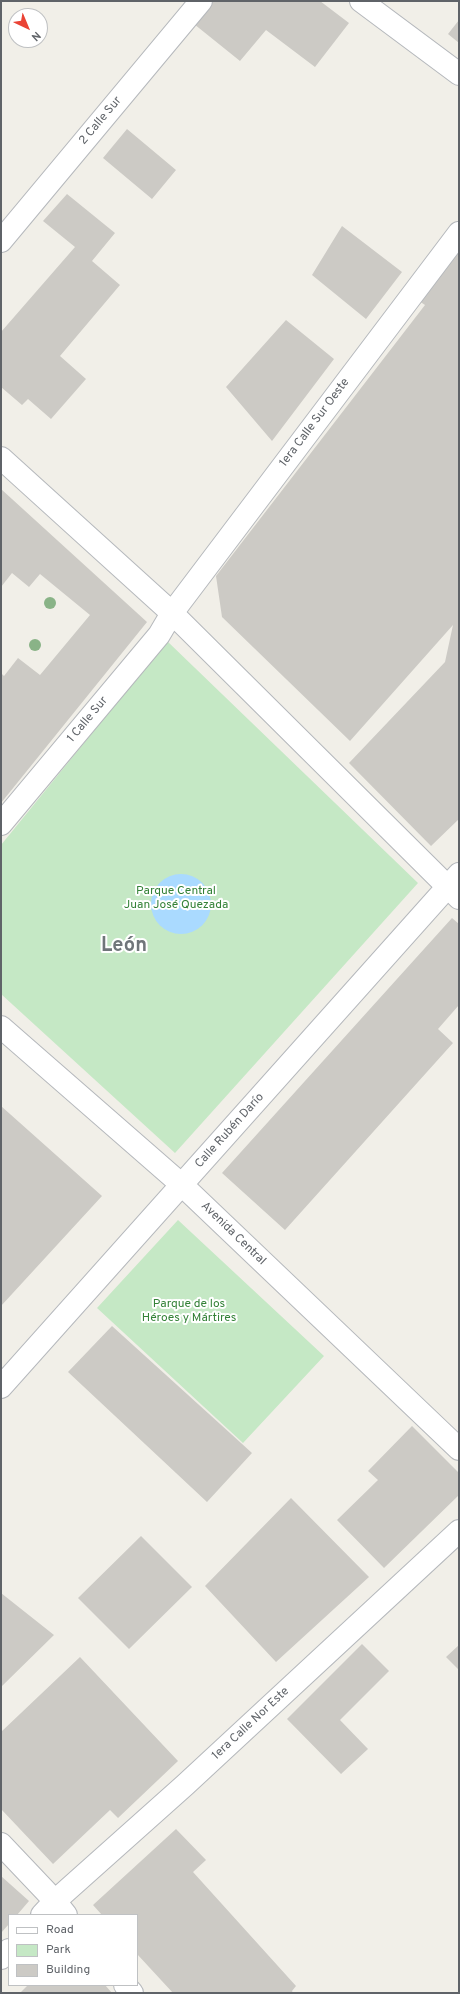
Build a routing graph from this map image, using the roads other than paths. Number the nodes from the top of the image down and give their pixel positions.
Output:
1 (201, 1) edge
2 (361, 1) edge
3 (459, 74) edge
4 (459, 233) edge
5 (1, 241) edge
6 (1, 458) edge
7 (172, 613) junction
8 (1, 824) edge
9 (455, 886) edge
10 (1, 1027) edge
11 (182, 1185) junction
12 (1, 1387) edge
13 (459, 1448) edge
14 (459, 1531) edge
15 (1, 1844) edge
16 (54, 1910) edge

1 - 5 street, 2 Calle Sur
2 - 3 street
4 - 7 street, 1era Calle Sur Oeste
6 - 7 street
7 - 8 street, 1 Calle Sur
7 - 9 street
9 - 11 street, Calle Rubén Darío
10 - 11 street, Avenida Central
11 - 12 street, Calle Rubén Darío
11 - 13 street, Avenida Central
14 - 16 street, 1era Calle Nor Este
15 - 16 street

